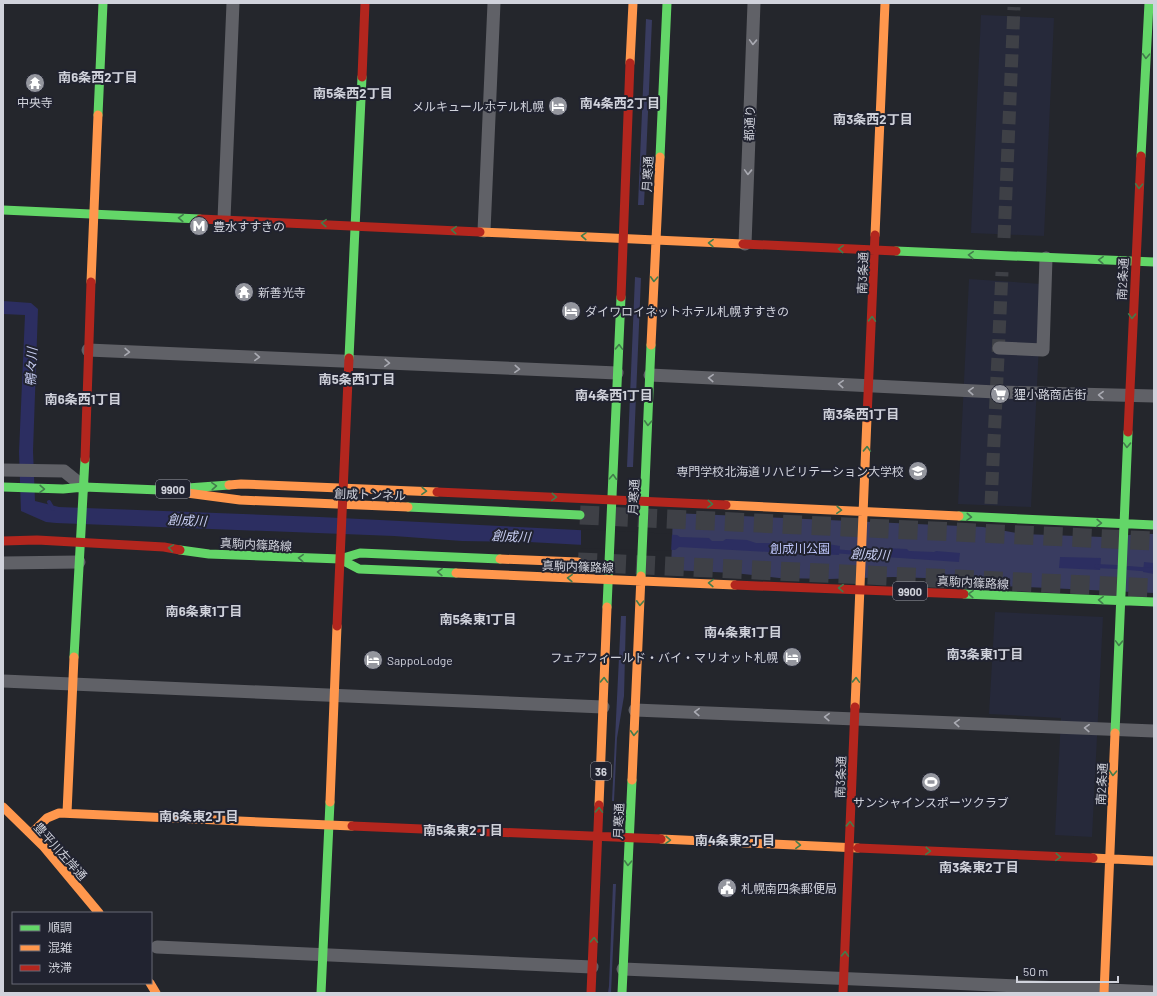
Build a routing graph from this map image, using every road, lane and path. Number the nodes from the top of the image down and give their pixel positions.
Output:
1 (103, 3) edge
2 (233, 3) edge
3 (365, 3) edge
4 (494, 3) edge
5 (633, 3) edge
6 (667, 3) edge
7 (754, 3) edge
8 (885, 3) edge
9 (1149, 3) edge
10 (3, 210) edge
11 (94, 214) junction
12 (224, 220) junction
13 (355, 225) junction
14 (484, 231) junction
15 (623, 238) junction
16 (656, 240) junction
17 (745, 244) junction
18 (875, 250) junction
19 (1046, 258) junction
20 (1135, 262) junction
21 (1154, 262) edge
22 (998, 348) dead end
23 (88, 350) junction
24 (348, 361) junction
25 (617, 373) junction
26 (650, 375) junction
27 (869, 385) junction
28 (1129, 396) junction
29 (1154, 396) edge
30 (3, 470) edge
31 (3, 487) edge
32 (84, 487) junction
33 (343, 487) junction
34 (160, 490) junction
35 (612, 499) junction
36 (644, 501) junction
37 (342, 505) junction
38 (864, 511) junction
39 (580, 515) tunnel mouth
40 (1124, 524) junction
41 (1154, 525) edge
42 (3, 532) edge
43 (37, 540) junction
44 (3, 541) edge
45 (80, 543) junction
46 (340, 559) junction
47 (79, 562) junction
48 (578, 562) tunnel mouth
49 (3, 563) edge
50 (609, 579) junction
51 (641, 580) junction
52 (861, 589) junction
53 (1121, 601) junction
54 (1154, 602) edge
55 (3, 681) edge
56 (73, 684) junction
57 (334, 696) junction
58 (603, 707) junction
59 (635, 710) junction
60 (855, 718) junction
61 (1115, 730) junction
62 (1154, 731) edge
63 (3, 808) edge
64 (68, 813) junction
65 (328, 825) junction
66 (31, 834) junction
67 (598, 837) junction
68 (629, 838) junction
69 (849, 848) junction
70 (1109, 860) junction
71 (1154, 862) edge
72 (98, 912) edge
73 (157, 947) dead end
74 (322, 954) junction
75 (592, 967) junction
76 (623, 969) junction
77 (844, 979) junction
78 (151, 984) edge
79 (1104, 991) edge
80 (1154, 992) edge
81 (156, 993) edge
82 (321, 993) edge
83 (591, 993) edge
84 (622, 993) edge
85 (843, 993) edge

1 - 11 main road
2 - 12 street
3 - 13 main road
4 - 14 street
5 - 15 main road, 月寒通 / 36
6 - 16 main road, 月寒通
7 -> 17 street, 都通り
8 - 18 main road, 南3条通
9 -> 20 main road, 南2条通
10 - 11 main road
12 -> 11 main road
11 - 23 main road
13 -> 12 main road
14 -> 13 main road
13 - 24 main road
15 -> 14 main road
15 - 16 main road
25 -> 15 main road, 月寒通 / 36
17 -> 16 main road
16 -> 26 main road, 月寒通
18 -> 17 main road
19 -> 18 main road
27 -> 18 main road, 南3条通
20 -> 19 main road
19 - 22 street
20 - 21 main road
20 -> 28 main road, 南2条通
23 -> 24 street
23 - 32 main road
24 -> 25 street
24 - 33 main road
35 -> 25 main road, 月寒通 / 36
27 -> 26 street
26 -> 36 main road, 月寒通
28 -> 27 street
38 -> 27 main road, 南3条通
28 - 29 street
28 -> 40 main road, 南2条通
30 - 32 street
31 -> 32 main road, 9900
32 - 34 main road, 9900
32 - 45 main road
34 -> 33 main road, 9900
33 -> 35 main road, 9900
33 - 37 main road
34 - 37 main road, 創成トンネル
35 - 36 main road, 9900
35 - 50 main road, 月寒通 / 36
36 -> 38 main road, 9900
36 - 51 main road, 月寒通
37 - 39 main road, 創成トンネル
37 - 46 main road
38 -> 40 main road, 9900
38 - 52 main road, 南3条通
40 - 41 main road, 9900
40 - 53 main road, 南2条通
42 - 43 main road
43 - 44 main road, 真駒内篠路線 / 9900
43 - 45 main road, 真駒内篠路線 / 9900
46 -> 45 main road, 真駒内篠路線 / 9900
45 - 47 main road
46 - 48 main road
50 -> 46 main road, 真駒内篠路線 / 9900
46 - 57 main road
47 - 49 street
47 - 56 main road
50 - 51 main road, 真駒内篠路線 / 9900
58 -> 50 main road, 月寒通 / 36
52 -> 51 main road, 真駒内篠路線 / 9900
51 -> 59 main road, 月寒通
53 -> 52 main road, 真駒内篠路線 / 9900
60 -> 52 main road, 南3条通
53 - 54 main road, 真駒内篠路線 / 9900
53 -> 61 main road, 南2条通
55 - 56 street
56 - 57 street
56 - 64 main road
57 - 58 street
57 - 65 main road
67 -> 58 main road, 月寒通 / 36
60 -> 59 street
59 -> 68 main road, 月寒通
61 -> 60 street
69 -> 60 main road, 南3条通
61 - 62 street
61 -> 70 main road, 南2条通
63 - 66 main road, 豊平川左岸通
64 - 65 main road
64 - 66 main road
65 - 67 main road
65 - 74 main road
66 - 72 main road, 豊平川左岸通
67 - 68 main road
75 -> 67 main road, 月寒通 / 36
68 -> 69 main road
68 -> 76 main road, 月寒通
69 -> 70 main road
77 -> 69 main road, 南3条通
70 - 71 main road
70 - 79 main road, 南2条通
73 - 74 street
74 - 75 street
74 - 82 main road
75 - 83 main road, 月寒通 / 36
76 - 77 street
76 - 84 main road, 月寒通
77 - 79 street
77 - 85 main road, 南3条通
78 - 81 main road
79 - 80 street

